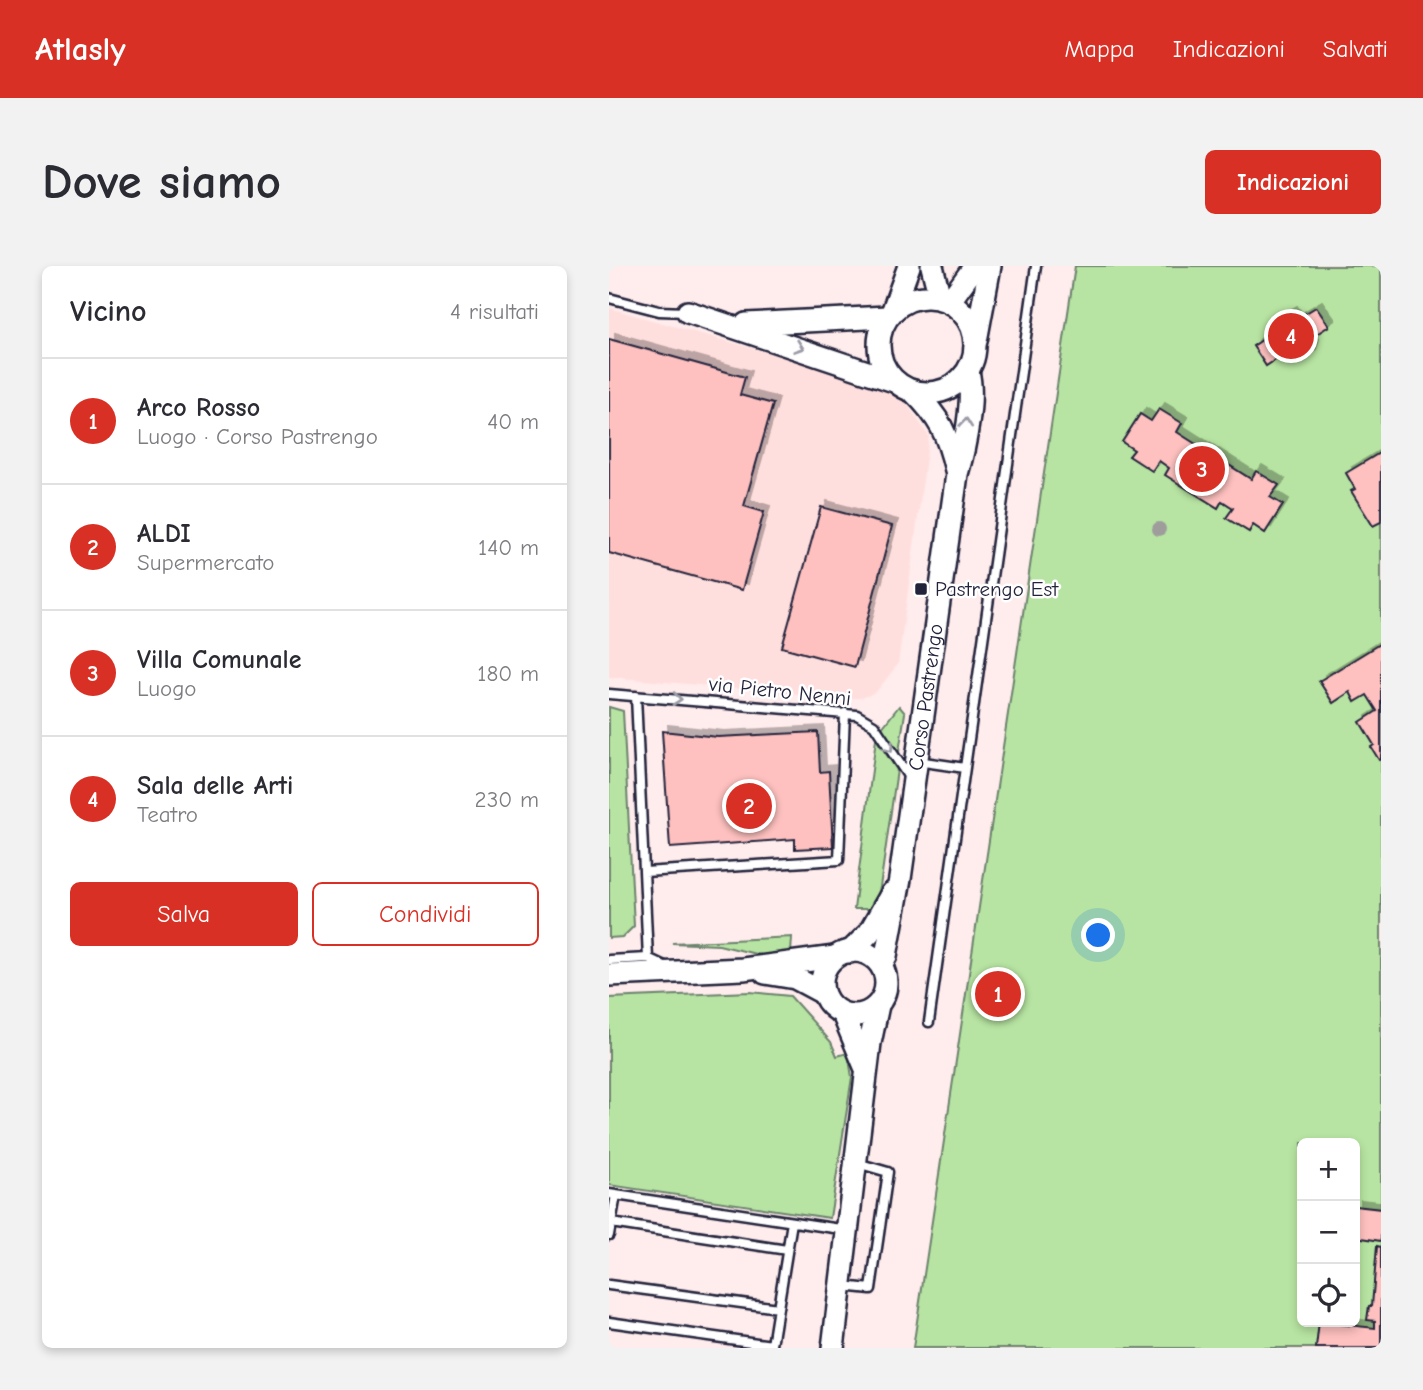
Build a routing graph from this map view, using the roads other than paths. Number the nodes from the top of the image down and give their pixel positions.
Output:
1 (909, 266) edge
2 (932, 266) edge
3 (975, 266) edge
4 (990, 266) edge
5 (1036, 266) edge
6 (609, 298) edge
7 (944, 300) junction
8 (688, 312) joint
9 (890, 314) junction
10 (836, 319) junction
11 (734, 325) junction
12 (975, 343) junction
13 (827, 357) junction
14 (968, 372) junction
15 (894, 380) junction
16 (913, 391) junction
17 (957, 474) junction
18 (609, 694) edge
19 (636, 695) junction
20 (845, 713) junction
21 (916, 761) junction
22 (965, 768) junction
23 (913, 784) junction
24 (644, 872) junction
25 (900, 878) junction
26 (843, 954) junction
27 (648, 958) junction
28 (609, 960) edge
29 (882, 963) junction
30 (743, 969) junction
31 (680, 972) junction
32 (609, 975) edge
33 (823, 993) junction
34 (878, 1005) junction
35 (842, 1014) junction
36 (929, 1022) dead end
37 (867, 1071) junction
38 (857, 1163) junction
39 (612, 1194) edge
40 (792, 1222) junction
41 (611, 1223) junction
42 (850, 1231) junction
43 (609, 1235) edge
44 (787, 1250) junction
45 (609, 1285) edge
46 (842, 1286) junction
47 (778, 1308) junction
48 (609, 1322) edge
49 (833, 1348) edge

1 - 9 street
2 - 7 street
3 - 7 street
4 - 12 street
5 - 22 lane
6 - 8 lane
7 - 9 street
7 - 12 street
8 - 11 street
9 - 10 street
9 - 15 street
10 - 11 street
10 - 13 street
11 -> 13 street
12 - 14 street
13 - 15 street
14 - 16 street
17 -> 14 street, Corso Pastrengo
15 - 16 street
16 - 17 street, Corso Pastrengo
17 - 21 street, Corso Pastrengo
18 - 19 lane, via Pietro Nenni
19 -> 20 lane, via Pietro Nenni
19 - 24 lane
20 -> 23 lane, via Pietro Nenni
20 - 24 lane
21 - 22 lane
21 - 23 street, Corso Pastrengo
22 - 36 lane
23 - 25 street, Corso Pastrengo
24 - 27 lane
25 - 26 street, Corso Pastrengo
25 - 29 street, Corso Pastrengo
26 - 29 street
26 - 30 street
26 - 33 street
27 - 28 lane
27 - 31 lane
29 - 34 street
30 - 31 street
30 - 33 street
31 - 32 street
33 - 35 street
34 - 35 street
34 - 37 street
35 - 37 street
37 - 38 street
38 - 42 street
38 - 46 lane
39 - 40 lane
39 - 41 lane
40 - 42 lane
40 - 44 lane
41 - 43 lane
41 - 44 lane
42 - 46 street
44 - 47 lane
45 - 47 lane
46 - 49 street
47 - 48 lane

